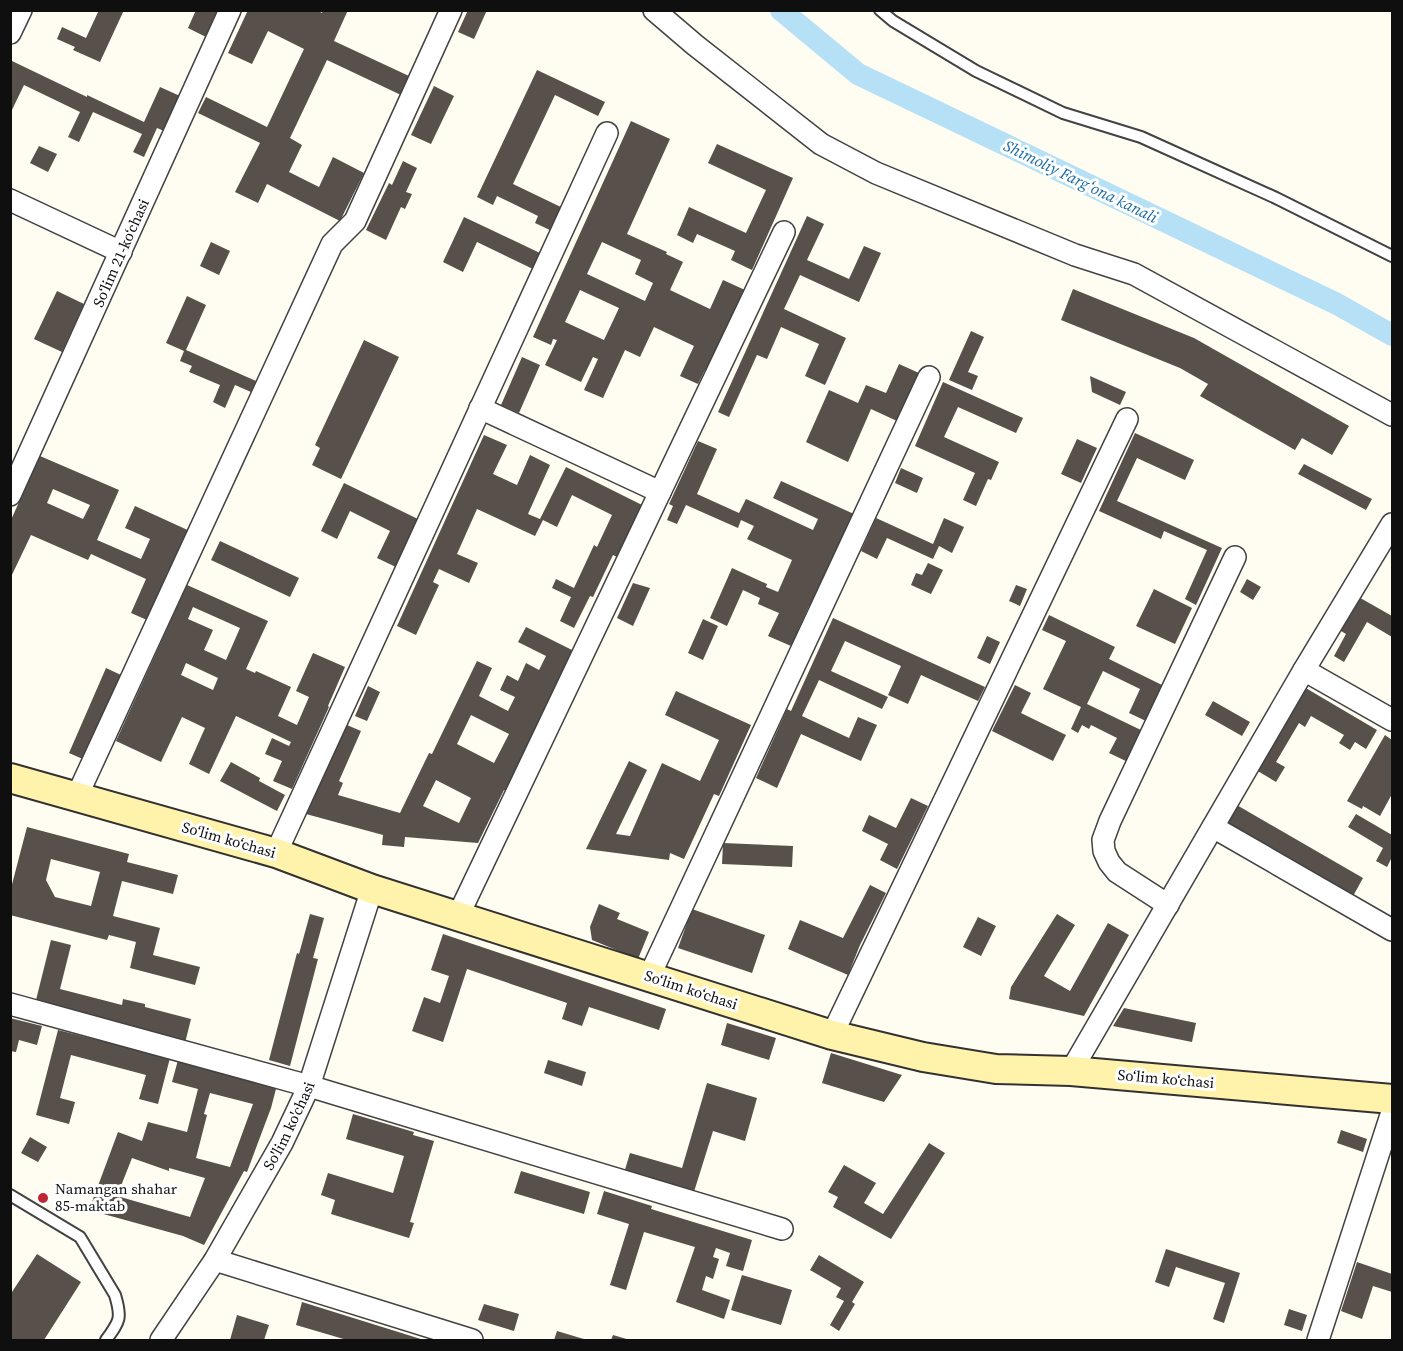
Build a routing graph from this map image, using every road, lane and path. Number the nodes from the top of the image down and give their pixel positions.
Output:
1 (21, 10) edge
2 (230, 10) edge
3 (451, 10) edge
4 (654, 10) edge
5 (880, 10) edge
6 (10, 33) edge
7 (606, 133) dead end
8 (10, 200) edge
9 (784, 232) dead end
10 (121, 252) junction
11 (1392, 256) edge
12 (929, 377) dead end
13 (480, 408) junction
14 (1392, 415) edge
15 (1126, 419) dead end
16 (660, 492) junction
17 (10, 495) edge
18 (1392, 524) edge
19 (1235, 557) dead end
20 (1304, 670) junction
21 (1392, 720) edge
22 (10, 778) edge
23 (77, 796) junction
24 (1213, 827) junction
25 (276, 853) junction
26 (372, 889) junction
27 (1168, 905) junction
28 (458, 916) junction
29 (1392, 930) edge
30 (649, 977) junction
31 (10, 1004) edge
32 (832, 1035) junction
33 (1071, 1071) junction
34 (309, 1086) junction
35 (1392, 1099) edge
36 (1392, 1113) edge
37 (10, 1195) edge
38 (782, 1230) dead end
39 (215, 1260) junction
40 (106, 1341) edge
41 (161, 1341) edge
42 (472, 1341) edge
43 (1318, 1341) edge

1 - 6 street
2 - 10 street, Soʻlim 21-koʻchasi
3 - 23 street
4 - 14 street
5 - 11 lane
7 - 13 street
8 - 10 street
9 - 16 street
10 - 17 street, Soʻlim 21-koʻchasi
12 - 30 street
13 - 16 street
13 - 25 street
15 - 32 street
16 - 28 street
18 - 20 street
19 - 27 street
20 - 21 street
20 - 24 street
22 - 23 street, Soʻlim koʻchasi
23 - 25 street, Soʻlim koʻchasi
24 - 27 street
24 - 29 street
25 - 26 street, Soʻlim koʻchasi
26 - 28 street, Soʻlim koʻchasi
26 - 34 street, So'lim ko'chasi
27 - 33 street
28 - 30 street, Soʻlim koʻchasi
30 - 32 street, Soʻlim koʻchasi
31 - 34 street
32 - 33 street, Soʻlim koʻchasi
33 - 35 street, Soʻlim koʻchasi
34 - 38 street
34 - 39 street, So'lim ko'chasi
36 - 43 street
37 - 40 lane
39 - 41 street, So'lim ko'chasi
39 - 42 street

